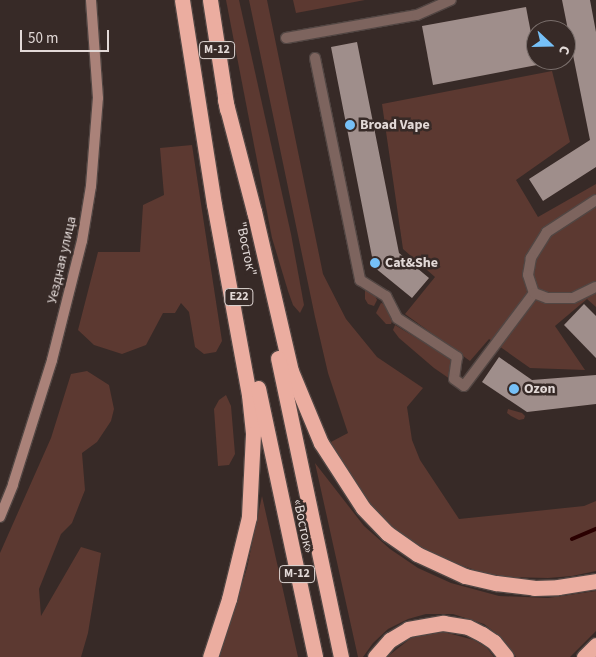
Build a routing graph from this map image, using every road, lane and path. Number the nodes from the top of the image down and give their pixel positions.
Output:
1 (91, 0) edge
2 (182, 0) edge
3 (210, 0) edge
4 (451, 0) edge
5 (286, 38) dead end
6 (315, 58) dead end
7 (225, 100) junction
8 (199, 102) junction
9 (596, 200) edge
10 (596, 287) edge
11 (534, 292) junction
12 (279, 491) joint
13 (0, 517) edge
14 (596, 581) edge
15 (596, 645) edge
16 (504, 654) edge
17 (210, 657) edge
18 (315, 657) edge
19 (341, 657) edge
20 (375, 657) edge
21 (584, 657) edge

1 - 13 street, Уездная улица
2 - 8 highway, М-12
3 - 7 highway, М-12
4 - 5 street
6 - 11 street
7 - 14 highway
7 - 19 highway
8 - 12 highway, "Восток" / E22
8 - 17 highway
9 - 11 street
10 - 11 street
12 - 18 highway, «Восток» / М-12
15 - 21 highway
16 - 20 highway

